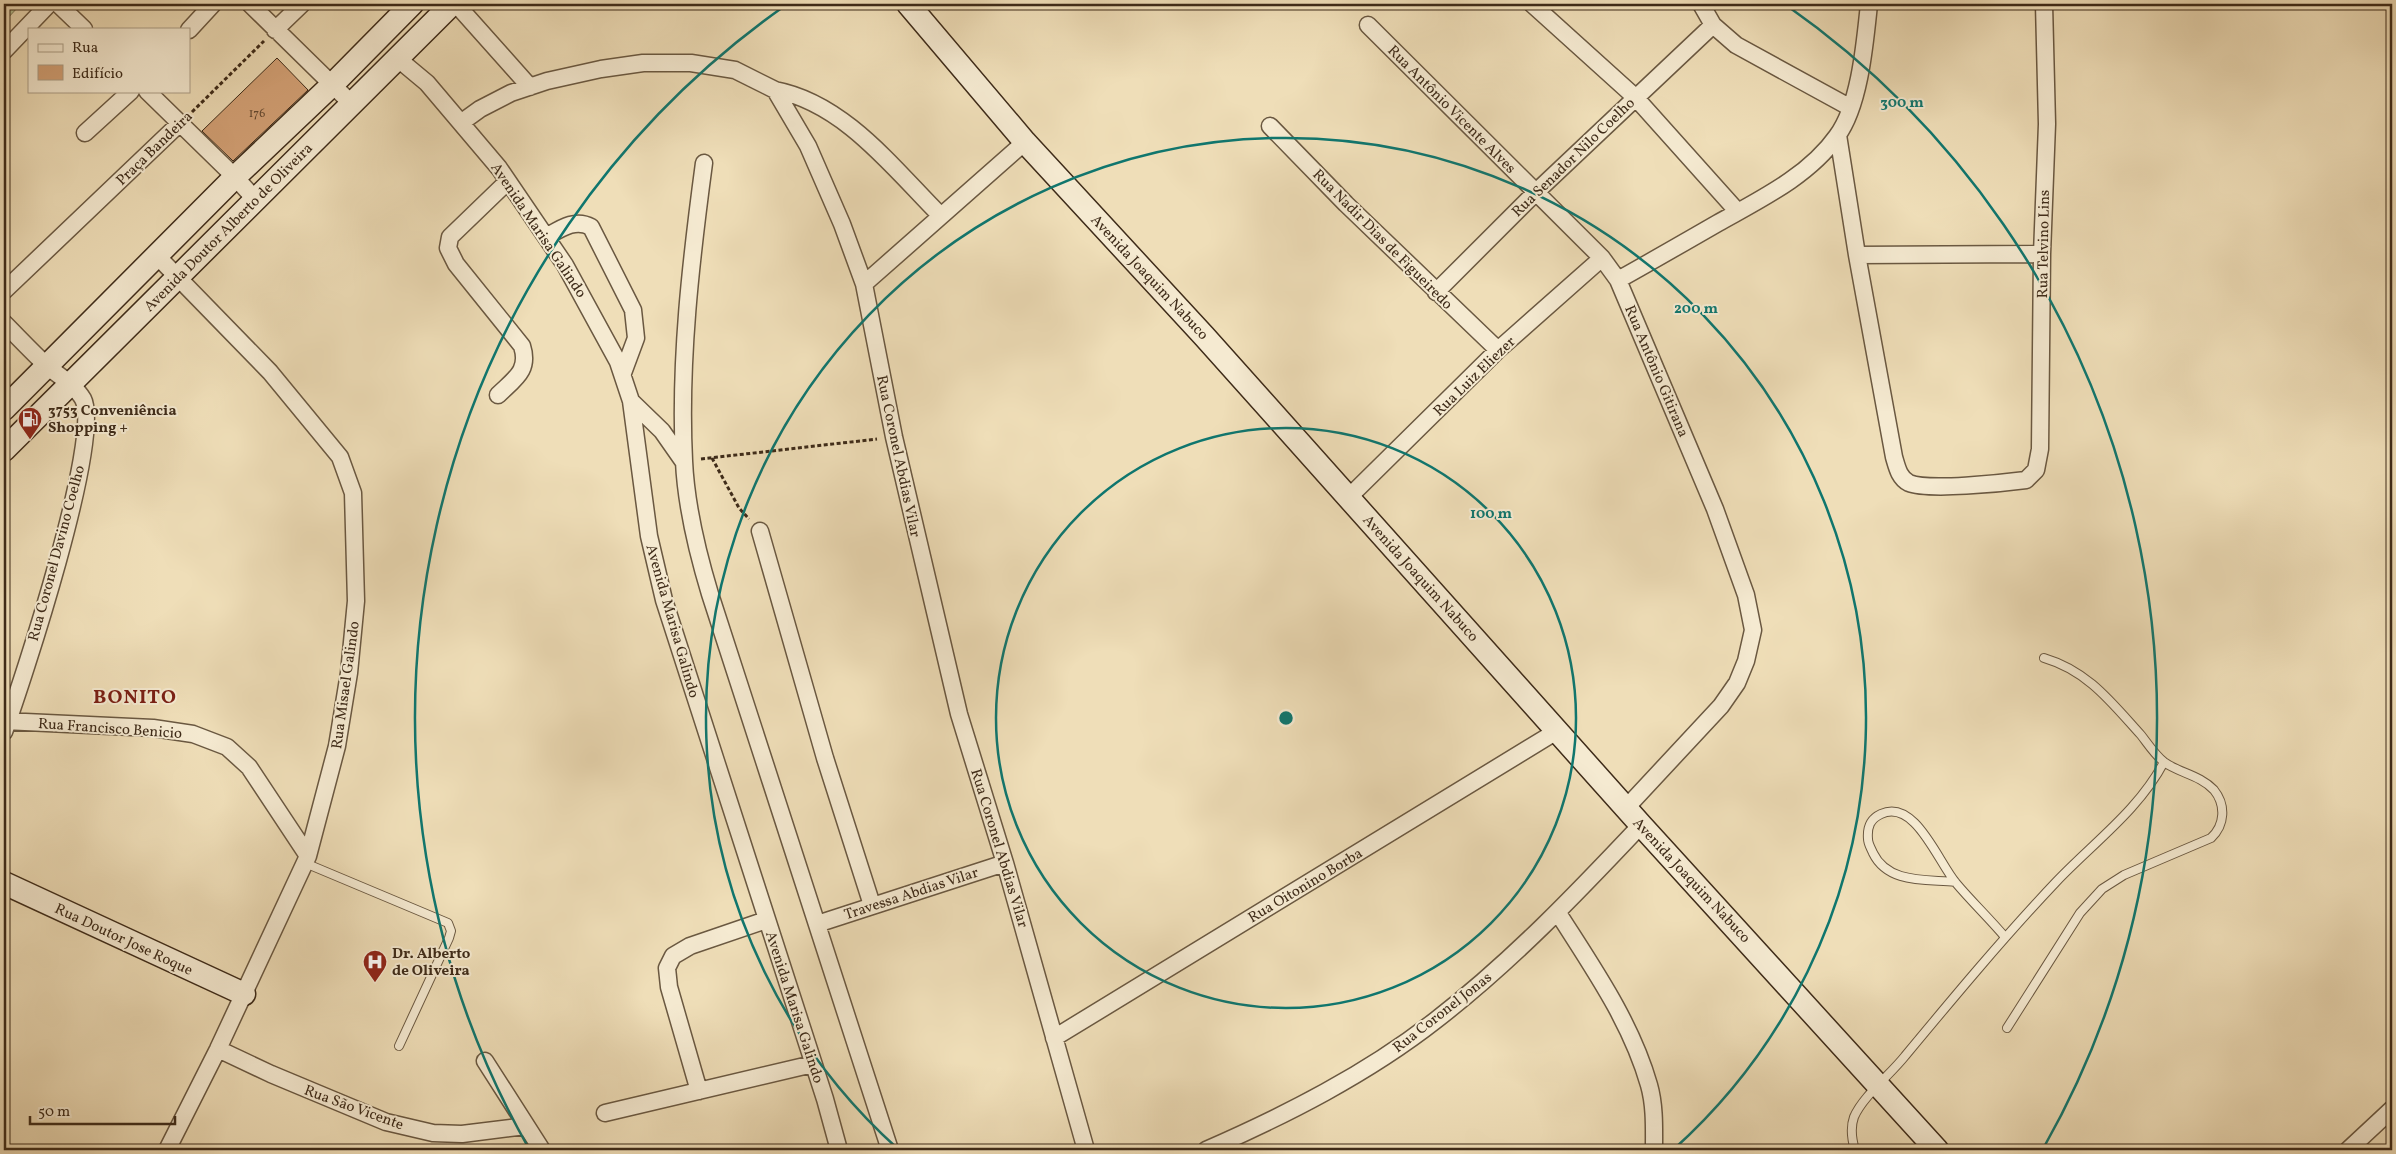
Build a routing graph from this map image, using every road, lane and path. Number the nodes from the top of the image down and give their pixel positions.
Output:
1 (49, 4) edge
2 (58, 4) edge
3 (212, 4) edge
4 (250, 4) edge
5 (302, 4) edge
6 (412, 4) edge
7 (454, 4) edge
8 (908, 4) edge
9 (1532, 4) edge
10 (1701, 4) edge
11 (1868, 4) edge
12 (2044, 4) edge
13 (1368, 25) dead end
14 (1713, 25) junction
15 (83, 28) edge
16 (190, 29) edge
17 (275, 30) junction
18 (4, 50) edge
19 (397, 58) junction
20 (334, 84) junction
21 (530, 87) junction
22 (775, 90) junction
23 (130, 92) edge
24 (148, 92) edge
25 (1635, 97) junction
26 (351, 103) junction
27 (1851, 108) junction
28 (462, 122) junction
29 (179, 124) junction
30 (1270, 126) dead end
31 (85, 133) dead end
32 (1838, 135) junction
33 (1025, 142) junction
34 (704, 163) dead end
35 (235, 177) junction
36 (508, 181) junction
37 (1535, 193) junction
38 (255, 199) junction
39 (1738, 212) junction
40 (940, 216) junction
41 (546, 238) junction
42 (2042, 254) junction
43 (1857, 255) junction
44 (158, 257) junction
45 (1602, 258) junction
46 (177, 277) junction
47 (1618, 280) junction
48 (864, 284) junction
49 (4, 292) edge
50 (1436, 292) junction
51 (4, 323) edge
52 (1498, 350) junction
53 (48, 367) junction
54 (623, 373) junction
55 (71, 385) junction
56 (498, 395) dead end
57 (631, 401) junction
58 (4, 409) edge
59 (894, 437) junction
60 (4, 450) edge
61 (712, 458) junction
62 (684, 461) junction
63 (1349, 497) junction
64 (760, 531) joint
65 (2044, 658) dead end
66 (5, 725) edge
67 (1557, 731) junction
68 (2164, 762) junction
69 (1626, 808) junction
70 (1641, 825) junction
71 (307, 859) junction
72 (1005, 863) junction
73 (1955, 882) junction
74 (4, 883) edge
75 (872, 905) junction
76 (1558, 913) junction
77 (766, 920) junction
78 (817, 924) junction
79 (2004, 936) junction
80 (244, 994) junction
81 (2007, 1028) dead end
82 (1054, 1038) junction
83 (399, 1046) dead end
84 (218, 1049) junction
85 (485, 1061) dead end
86 (813, 1064) junction
87 (1879, 1087) junction
88 (699, 1091) junction
89 (2392, 1110) edge
90 (605, 1113) dead end
91 (526, 1126) junction
92 (167, 1150) edge
93 (542, 1150) edge
94 (839, 1150) edge
95 (890, 1150) edge
96 (1086, 1150) edge
97 (1206, 1150) edge
98 (1654, 1150) edge
99 (1856, 1150) edge
100 (1938, 1150) edge
101 (2348, 1150) edge

1 - 18 street
2 - 15 street
3 - 16 street
4 - 17 street
5 - 17 street
6 - 20 street, Avenida Doutor Alberto de Oliveira
7 - 19 street, Avenida Doutor Alberto de Oliveira
7 - 21 street
8 - 33 street, Avenida Joaquim Nabuco
9 - 25 street
10 - 14 street
11 - 27 street
12 - 42 street, Rua Telvino Lins
13 - 37 street, Rua Antônio Vicente Alves
14 - 25 street, Rua Senador Nilo Coelho
14 - 27 street
17 - 20 street
17 - 29 path, Praça Bandeira
19 - 26 street, Avenida Doutor Alberto de Oliveira
19 - 28 street, Avenida Marisa Galindo
20 - 26 street
20 - 35 street, Avenida Doutor Alberto de Oliveira
21 - 22 street
21 - 28 street
22 - 40 street
22 - 48 street, Rua Coronel Abdias Vilar
23 - 31 street
24 - 29 street
25 - 37 street, Rua Senador Nilo Coelho
25 - 39 street
26 - 38 street, Avenida Doutor Alberto de Oliveira
27 - 32 street
28 - 36 street, Avenida Marisa Galindo
29 - 35 street
29 - 49 street, Praça Bandeira
30 - 50 street, Rua Nadir Dias de Figueiredo
32 - 39 street
32 - 43 street
33 - 40 street
33 - 63 street, Avenida Joaquim Nabuco
34 - 62 street
35 - 38 street
35 - 44 street, Avenida Doutor Alberto de Oliveira
36 - 41 street, Avenida Marisa Galindo
36 - 56 street
37 - 45 street, Rua Antônio Vicente Alves
37 - 50 street, Rua Senador Nilo Coelho
38 - 46 street, Avenida Doutor Alberto de Oliveira
39 - 47 street
40 - 48 street
41 - 54 street, Avenida Marisa Galindo
41 - 54 street
42 - 43 street
42 - 43 street, Rua Telvino Lins
44 - 46 street, Rua Misael Galindo
44 - 53 street, Avenida Doutor Alberto de Oliveira
45 - 47 street, Rua Antônio Vicente Alves
45 - 52 street, Rua Luiz Eliezer
46 - 55 street, Avenida Doutor Alberto de Oliveira
46 - 71 street, Rua Misael Galindo
47 - 69 street, Rua Antônio Gitirana
48 - 59 street, Rua Coronel Abdias Vilar
50 - 52 street, Rua Nadir Dias de Figueiredo
51 - 53 street, Rua Coronel Davino Coelho
52 - 63 street, Rua Luiz Eliezer
53 - 55 street, Rua Coronel Davino Coelho
53 - 58 street, Avenida Doutor Alberto de Oliveira
54 - 57 street, Avenida Marisa Galindo
55 - 60 street, Avenida Doutor Alberto de Oliveira
55 - 66 street, Rua Coronel Davino Coelho
57 - 62 street
57 - 77 street, Avenida Marisa Galindo
59 - 61 path
59 - 72 street, Rua Coronel Abdias Vilar
61 - 62 path
61 - 64 path
62 - 78 street
63 - 67 street, Avenida Joaquim Nabuco
64 - 75 street
65 - 68 lane
66 - 71 street, Rua Francisco Benicio
67 - 69 street, Avenida Joaquim Nabuco
67 - 82 street, Rua Oitonino Borba
68 - 79 lane
68 - 81 lane
69 - 70 street, Avenida Joaquim Nabuco
70 - 76 street, Rua Coronel Jonas
70 - 87 street, Avenida Joaquim Nabuco
71 - 80 street, Rua Misael Galindo
71 - 83 lane
72 - 75 street, Travessa Abdias Vilar
72 - 82 street, Rua Coronel Abdias Vilar
73 - 73 lane
73 - 79 lane
74 - 80 street, Rua Doutor Jose Roque
75 - 78 street, Travessa Abdias Vilar
76 - 97 street, Rua Coronel Jonas
76 - 98 street
77 - 86 street, Avenida Marisa Galindo
77 - 88 street
78 - 95 street
79 - 87 lane
80 - 84 street, Rua Misael Galindo
82 - 96 street, Rua Coronel Abdias Vilar
84 - 91 street, Rua São Vicente
84 - 92 street, Rua Misael Galindo
85 - 91 street
86 - 88 street
86 - 94 street, Avenida Marisa Galindo
87 - 99 lane
87 - 100 street, Avenida Joaquim Nabuco
88 - 90 street
89 - 101 street
91 - 93 street

